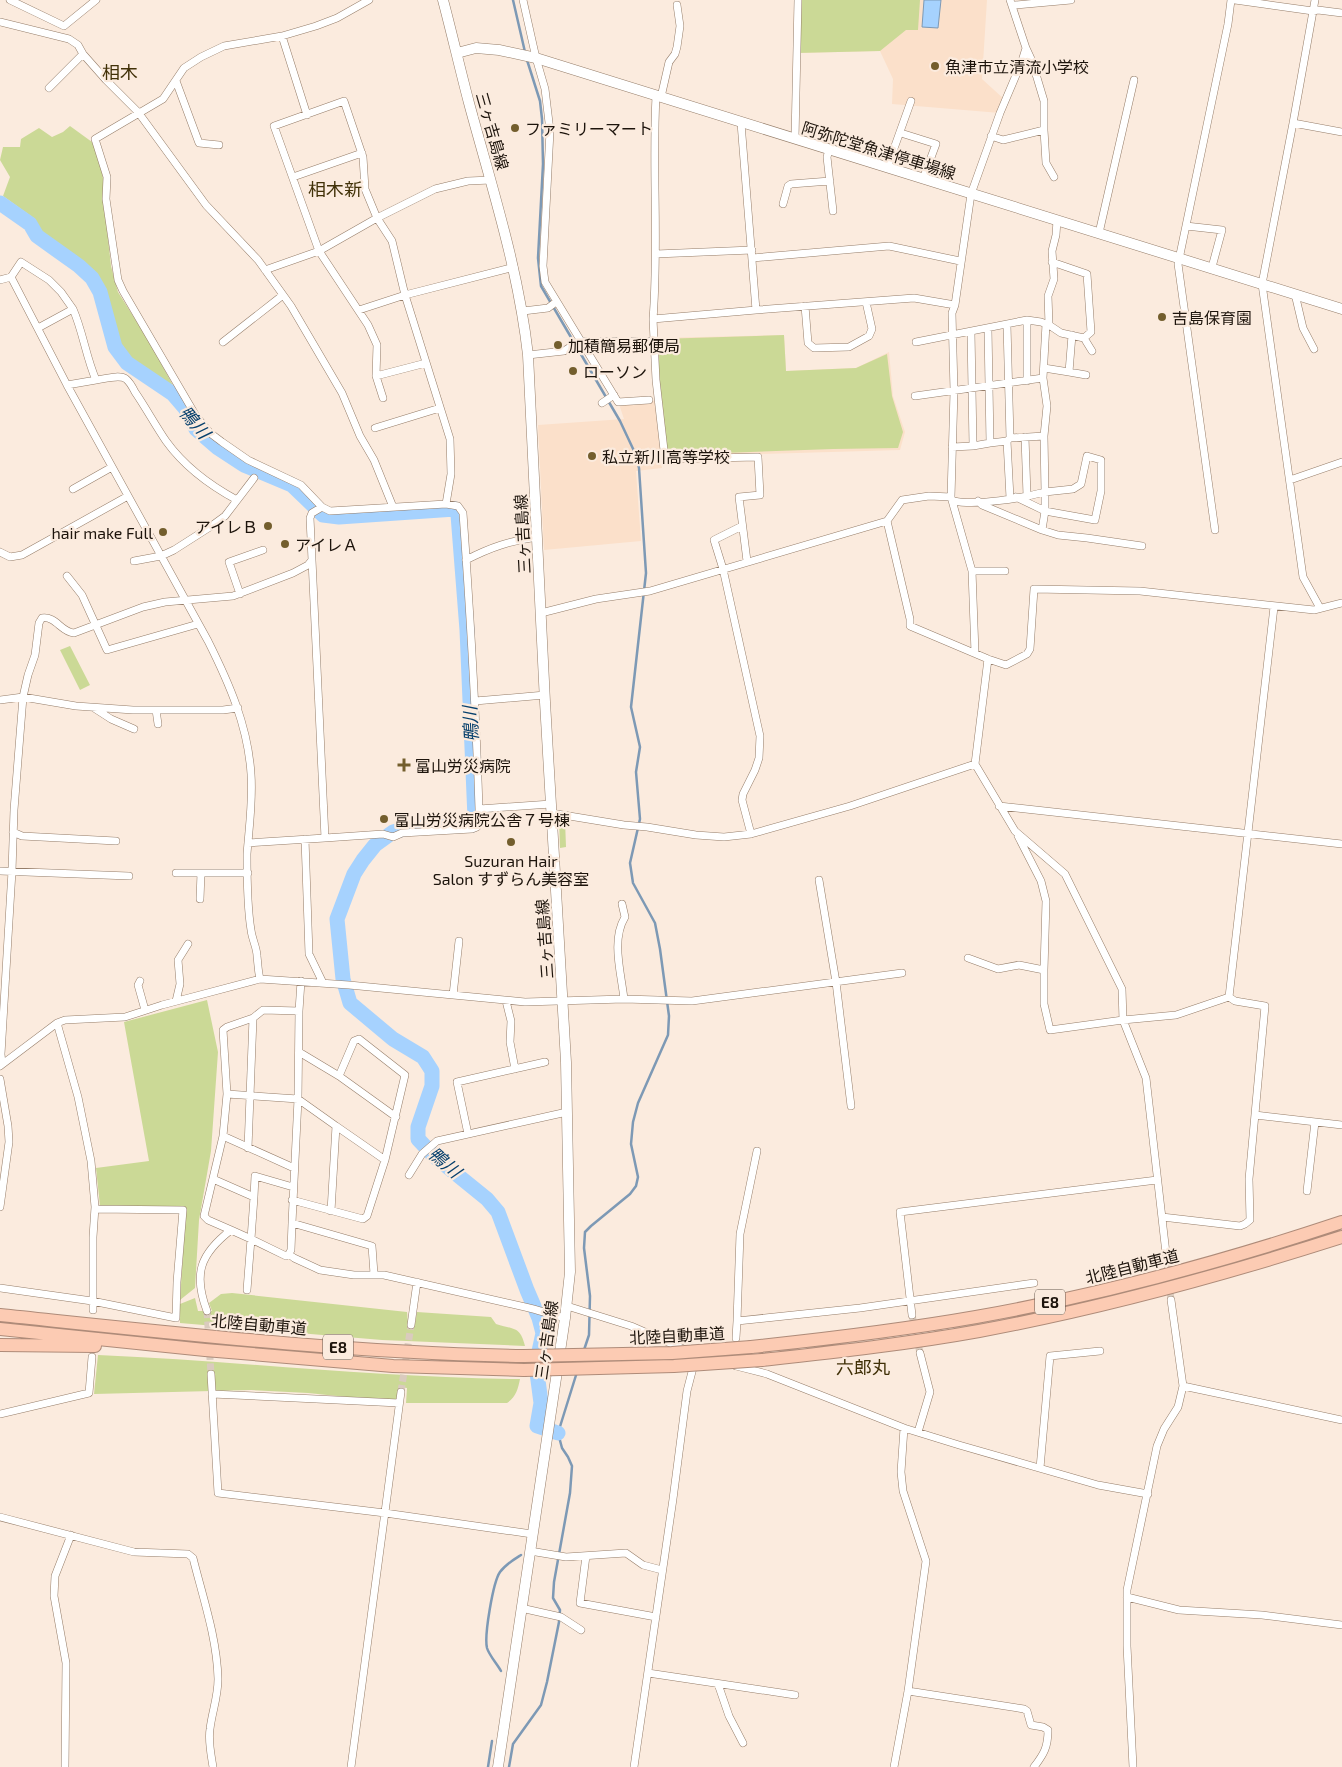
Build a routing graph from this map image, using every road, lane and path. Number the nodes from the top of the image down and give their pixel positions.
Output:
1 (10, 0) edge
2 (96, 0) edge
3 (369, 0) edge
4 (443, 0) edge
5 (523, 0) edge
6 (798, 0) edge
7 (1071, 0) edge
8 (1231, 0) edge
9 (1235, 0) edge
10 (1315, 0) edge
11 (1012, 4) edge
12 (677, 5) dead end
13 (1313, 11) junction
14 (1342, 13) edge
15 (0, 22) edge
16 (282, 36) junction
17 (1026, 48) junction
18 (457, 52) junction
19 (83, 54) junction
20 (536, 58) junction
21 (176, 80) junction
22 (1134, 80) dead end
23 (49, 88) dead end
24 (659, 97) junction
25 (911, 101) dead end
26 (138, 112) junction
27 (307, 115) junction
28 (741, 123) junction
29 (1293, 123) junction
30 (1044, 130) junction
31 (1342, 132) edge
32 (904, 134) dead end
33 (991, 136) junction
34 (795, 140) junction
35 (219, 145) dead end
36 (829, 150) junction
37 (362, 154) junction
38 (887, 168) junction
39 (292, 177) junction
40 (1054, 177) dead end
41 (923, 179) junction
42 (491, 180) junction
43 (830, 182) junction
44 (971, 194) junction
45 (783, 204) dead end
46 (833, 211) dead end
47 (377, 218) junction
48 (1057, 220) junction
49 (1186, 226) junction
50 (1099, 233) junction
51 (319, 251) junction
52 (656, 254) junction
53 (752, 254) junction
54 (1179, 257) junction
55 (960, 261) junction
56 (1052, 262) junction
57 (514, 267) junction
58 (1212, 267) junction
59 (265, 270) junction
60 (11, 277) junction
61 (0, 280) edge
62 (1262, 284) junction
63 (1295, 294) junction
64 (283, 295) junction
65 (405, 295) junction
66 (556, 302) junction
67 (866, 302) junction
68 (955, 305) junction
69 (805, 306) junction
70 (73, 309) junction
71 (1342, 309) edge
72 (358, 310) junction
73 (756, 310) junction
74 (523, 312) junction
75 (653, 318) junction
76 (1027, 320) junction
77 (1048, 324) junction
78 (1007, 325) junction
79 (38, 328) junction
80 (988, 329) junction
81 (971, 332) junction
82 (1072, 335) junction
83 (952, 336) junction
84 (1084, 338) junction
85 (580, 341) junction
86 (654, 341) junction
87 (223, 342) dead end
88 (916, 342) dead end
89 (1314, 350) dead end
90 (1092, 351) dead end
91 (528, 355) junction
92 (426, 363) junction
93 (1044, 368) junction
94 (1069, 372) junction
95 (1086, 375) dead end
96 (376, 376) junction
97 (1043, 378) junction
98 (96, 380) junction
99 (1027, 381) junction
100 (1008, 383) junction
101 (67, 384) junction
102 (990, 386) junction
103 (972, 388) junction
104 (954, 391) junction
105 (614, 395) junction
106 (915, 396) dead end
107 (383, 398) dead end
108 (649, 400) dead end
109 (602, 403) dead end
110 (440, 408) junction
111 (375, 428) dead end
112 (1044, 436) junction
113 (1025, 438) junction
114 (1008, 440) junction
115 (990, 444) junction
116 (973, 446) junction
117 (952, 447) junction
118 (1342, 462) edge
119 (112, 467) junction
120 (254, 478) dead end
121 (1290, 480) junction
122 (73, 489) dead end
123 (1045, 492) junction
124 (128, 496) junction
125 (1027, 496) junction
126 (1012, 498) junction
127 (952, 499) junction
128 (237, 500) junction
129 (978, 501) junction
130 (446, 504) junction
131 (322, 507) junction
132 (393, 507) junction
133 (1045, 511) junction
134 (887, 521) junction
135 (742, 526) junction
136 (1042, 530) junction
137 (1216, 530) dead end
138 (537, 536) junction
139 (1142, 546) dead end
140 (262, 550) dead end
141 (0, 552) edge
142 (161, 556) junction
143 (134, 560) dead end
144 (312, 560) junction
145 (466, 560) junction
146 (747, 562) junction
147 (723, 569) junction
148 (972, 571) junction
149 (1005, 571) dead end
150 (67, 576) dead end
151 (240, 594) junction
152 (187, 601) junction
153 (1342, 603) edge
154 (1274, 607) junction
155 (1320, 608) junction
156 (540, 613) junction
157 (198, 624) junction
158 (95, 625) junction
159 (975, 653) junction
160 (988, 659) junction
161 (545, 695) junction
162 (24, 697) junction
163 (0, 700) edge
164 (475, 701) junction
165 (92, 707) junction
166 (238, 708) junction
167 (156, 710) junction
168 (158, 724) dead end
169 (134, 729) dead end
170 (975, 764) junction
171 (999, 806) junction
172 (551, 809) junction
173 (479, 810) junction
174 (1015, 831) junction
175 (13, 832) junction
176 (1248, 833) junction
177 (751, 834) junction
178 (325, 838) junction
179 (305, 839) junction
180 (116, 841) dead end
181 (248, 843) junction
182 (1342, 844) edge
183 (0, 871) edge
184 (12, 871) junction
185 (176, 873) dead end
186 (201, 873) junction
187 (248, 873) junction
188 (129, 876) dead end
189 (819, 880) dead end
190 (200, 900) dead end
191 (622, 904) dead end
192 (459, 941) dead end
193 (188, 944) dead end
194 (968, 958) dead end
195 (1044, 970) junction
196 (902, 972) dead end
197 (260, 979) junction
198 (140, 981) dead end
199 (301, 981) junction
200 (836, 982) junction
201 (323, 983) junction
202 (453, 996) junction
203 (1229, 997) junction
204 (624, 999) junction
205 (563, 1000) junction
206 (176, 1001) junction
207 (506, 1001) junction
208 (145, 1010) junction
209 (300, 1011) junction
210 (253, 1018) junction
211 (1122, 1020) junction
212 (57, 1023) junction
213 (299, 1052) junction
214 (545, 1062) dead end
215 (1, 1065) edge
216 (515, 1069) junction
217 (339, 1076) junction
218 (0, 1079) edge
219 (227, 1094) junction
220 (250, 1095) junction
221 (298, 1099) junction
222 (851, 1106) dead end
223 (567, 1112) junction
224 (1255, 1115) junction
225 (396, 1117) junction
226 (1316, 1122) junction
227 (1342, 1125) edge
228 (336, 1126) junction
229 (468, 1134) junction
230 (222, 1136) junction
231 (248, 1148) junction
232 (756, 1151) dead end
233 (385, 1160) junction
234 (294, 1168) junction
235 (409, 1175) dead end
236 (213, 1179) junction
237 (1157, 1180) junction
238 (293, 1187) junction
239 (1308, 1190) dead end
240 (254, 1197) junction
241 (292, 1200) junction
242 (0, 1207) edge
243 (95, 1209) junction
244 (331, 1211) junction
245 (1162, 1217) junction
246 (1342, 1222) edge
247 (292, 1223) junction
248 (231, 1230) junction
249 (1342, 1237) edge
250 (251, 1239) junction
251 (289, 1254) junction
252 (1167, 1262) tunnel mouth
253 (374, 1274) junction
254 (417, 1282) junction
255 (1034, 1283) dead end
256 (0, 1288) edge
257 (247, 1290) dead end
258 (910, 1300) junction
259 (1171, 1300) tunnel mouth
260 (92, 1301) junction
261 (567, 1306) junction
262 (0, 1309) edge
263 (93, 1310) dead end
264 (207, 1311) tunnel mouth
265 (0, 1315) edge
266 (912, 1315) tunnel mouth
267 (565, 1318) junction
268 (737, 1320) junction
269 (411, 1325) tunnel mouth
270 (0, 1329) edge
271 (152, 1331) junction
272 (736, 1338) dead end
273 (0, 1344) edge
274 (205, 1350) junction
275 (1100, 1352) dead end
276 (920, 1353) tunnel mouth
277 (696, 1354) junction
278 (92, 1357) dead end
279 (211, 1374) tunnel mouth
280 (1183, 1386) junction
281 (401, 1392) tunnel mouth
282 (212, 1394) junction
283 (400, 1403) junction
284 (0, 1414) edge
285 (1342, 1420) edge
286 (904, 1428) junction
287 (918, 1432) junction
288 (1040, 1468) junction
289 (1148, 1494) junction
290 (386, 1513) junction
291 (0, 1517) edge
292 (532, 1534) junction
293 (71, 1535) junction
294 (530, 1551) junction
295 (586, 1556) junction
296 (662, 1570) junction
297 (1127, 1597) junction
298 (521, 1608) junction
299 (656, 1616) junction
300 (1342, 1625) edge
301 (581, 1630) dead end
302 (648, 1673) junction
303 (718, 1684) junction
304 (908, 1691) junction
305 (794, 1695) dead end
306 (743, 1743) dead end
307 (65, 1767) edge
308 (213, 1767) edge
309 (351, 1767) edge
310 (498, 1767) edge
311 (634, 1767) edge
312 (894, 1767) edge
313 (1034, 1767) edge
314 (1133, 1767) edge

1 - 2 street
3 - 16 street
4 - 18 main road
5 - 20 street
6 - 34 street
7 - 11 street
8 - 49 street
9 - 13 street
10 - 13 street
11 - 17 street
12 - 24 street
13 - 14 street
13 - 29 street
15 - 19 street
16 - 21 street
16 - 27 street
17 - 30 street
17 - 33 street
18 - 20 main road, 阿弥陀堂魚津停車場線
18 - 42 main road, 三ヶ吉島線
19 - 23 street
19 - 26 street
20 - 24 main road, 阿弥陀堂魚津停車場線
20 - 66 street
21 - 26 street
21 - 35 street
22 - 50 street
24 - 28 main road, 阿弥陀堂魚津停車場線
24 - 52 street
25 - 38 street
26 - 59 street
26 - 131 street
27 - 37 street
27 - 39 street
28 - 34 main road, 阿弥陀堂魚津停車場線
28 - 53 street
29 - 31 street
29 - 62 street
30 - 33 street
30 - 40 street
32 - 41 street
33 - 44 street
34 - 36 main road, 阿弥陀堂魚津停車場線
36 - 38 main road, 阿弥陀堂魚津停車場線
36 - 43 street
37 - 39 street
37 - 47 street
38 - 41 main road, 阿弥陀堂魚津停車場線
39 - 51 street
41 - 44 main road, 阿弥陀堂魚津停車場線
42 - 47 street
42 - 57 main road, 三ヶ吉島線
43 - 45 street
43 - 46 street
44 - 48 main road, 阿弥陀堂魚津停車場線
44 - 55 street
47 - 51 street
47 - 65 street
48 - 50 main road, 阿弥陀堂魚津停車場線
48 - 56 street
49 - 54 street
49 - 58 street
50 - 54 main road, 阿弥陀堂魚津停車場線
51 - 59 street
51 - 72 street
52 - 53 street
52 - 75 street
53 - 55 street
53 - 73 street
54 - 58 main road, 阿弥陀堂魚津停車場線
54 - 137 street
55 - 68 street
56 - 77 street
56 - 84 street
57 - 65 street
57 - 74 main road, 三ヶ吉島線
58 - 62 main road, 阿弥陀堂魚津停車場線
59 - 64 street
60 - 61 street
60 - 70 street
60 - 79 street
62 - 63 main road, 阿弥陀堂魚津停車場線
62 - 121 street
63 - 71 main road, 阿弥陀堂魚津停車場線
63 - 89 street
64 - 87 street
64 - 132 street
65 - 72 street
65 - 92 street
66 - 74 street
66 - 85 street
67 - 68 street
67 - 69 street
67 - 69 street
68 - 83 street
69 - 73 street
70 - 79 street
70 - 98 street
72 - 96 street
73 - 75 street
74 - 91 main road, 三ヶ吉島線
75 - 86 street
76 - 77 street
76 - 78 street
76 - 99 street
77 - 82 street
77 - 93 street
78 - 80 street
78 - 100 street
79 - 101 street
80 - 81 street
80 - 102 street
81 - 83 street
81 - 103 street
82 - 84 street
82 - 94 street
83 - 88 street
83 - 104 street
84 - 90 street
85 - 86 street
85 - 91 street
85 - 105 street
86 - 135 street
91 - 138 main road, 三ヶ吉島線
92 - 96 street
92 - 110 street
93 - 94 street
93 - 97 street
94 - 95 street
96 - 107 street
97 - 99 street
97 - 112 street
98 - 101 street
98 - 128 street
99 - 100 street
100 - 102 street
100 - 114 street
101 - 119 street
102 - 103 street
102 - 115 street
103 - 104 street
103 - 116 street
104 - 106 street
104 - 117 street
105 - 108 street
105 - 109 street
110 - 111 street
110 - 130 street
112 - 113 street
112 - 123 street
113 - 114 street
113 - 125 street
114 - 115 street
114 - 126 street
115 - 116 street
116 - 117 street
117 - 127 street
118 - 121 street
119 - 122 street
119 - 124 street
120 - 128 street
121 - 155 street
123 - 125 street
123 - 133 street
123 - 133 street
124 - 141 street
124 - 142 street
125 - 126 street
126 - 129 street
126 - 133 street
127 - 129 street
127 - 134 street
127 - 148 street
128 - 142 street
129 - 136 street
130 - 132 street
130 - 145 street
131 - 132 street
131 - 144 street
133 - 136 street
134 - 146 street
134 - 159 street
135 - 146 street
135 - 147 street
136 - 139 street
138 - 145 street
138 - 156 main road, 三ヶ吉島線
140 - 151 street
142 - 143 street
142 - 152 street
144 - 151 street
144 - 178 street
145 - 164 street
146 - 147 street
147 - 156 street
147 - 177 street
148 - 149 street
148 - 159 street
150 - 158 street
151 - 152 street
152 - 157 street
152 - 158 street
153 - 155 street
154 - 155 street
154 - 160 street
154 - 176 street
156 - 161 main road, 三ヶ吉島線
157 - 158 street
157 - 166 street
158 - 162 street
159 - 160 street
160 - 170 street
161 - 164 street
161 - 172 main road, 三ヶ吉島線
162 - 163 street
162 - 165 street
162 - 175 street
164 - 173 street
165 - 167 street
165 - 169 street
166 - 167 street
166 - 181 street
167 - 168 street
170 - 171 street
170 - 177 street
171 - 174 street
171 - 176 street
172 - 173 street
172 - 177 street
172 - 205 main road, 三ヶ吉島線
173 - 178 street
174 - 195 street
174 - 211 street
175 - 180 street
175 - 184 street
176 - 182 street
176 - 203 street
178 - 179 street
179 - 181 street
179 - 201 street
181 - 187 street
183 - 184 street
184 - 188 street
184 - 215 street
185 - 186 street
186 - 187 street
186 - 190 street
187 - 197 street
189 - 200 street
191 - 204 street
192 - 202 street
193 - 206 street
194 - 195 street
195 - 211 street
196 - 200 street
197 - 199 street
197 - 206 street
198 - 208 street
199 - 201 street
199 - 209 street
200 - 204 street
200 - 222 street
201 - 202 street
202 - 207 street
203 - 211 street
203 - 224 street
204 - 205 street
205 - 207 street
205 - 223 main road, 三ヶ吉島線
206 - 208 street
207 - 216 street
208 - 212 street
209 - 210 street
209 - 213 street
210 - 219 street
210 - 220 street
211 - 237 street
212 - 215 street
212 - 243 street
213 - 217 street
213 - 221 street
214 - 216 street
216 - 229 street
217 - 225 street
217 - 225 street
218 - 242 street
219 - 220 street
219 - 230 street
220 - 221 street
220 - 231 street
221 - 228 street
221 - 234 street
223 - 229 street
223 - 261 main road, 三ヶ吉島線
224 - 226 street
224 - 245 street
225 - 233 street
226 - 227 street
226 - 239 street
228 - 233 street
228 - 244 street
229 - 235 street
230 - 231 street
230 - 236 street
231 - 234 street
232 - 268 street
233 - 244 street
234 - 238 street
236 - 240 street
236 - 248 street
237 - 245 street
237 - 258 street
238 - 240 street
238 - 241 street
240 - 250 street
241 - 244 street
241 - 247 street
243 - 260 street
243 - 260 street
245 - 252 street
246 - 271 highway, 北陸自動車道 / E8, bridge
247 - 251 street
247 - 253 street
248 - 250 street
248 - 264 street
249 - 274 highway, 北陸自動車道 / E8, bridge
250 - 251 street
250 - 257 street
251 - 253 street
253 - 254 street
254 - 267 street
254 - 269 street
255 - 258 street
256 - 260 street
258 - 266 street
258 - 268 street
259 - 280 street
260 - 263 street
261 - 267 main road, 三ヶ吉島線
261 - 277 street
262 - 271 highway
265 - 271 highway, 北陸自動車道 / E8
267 - 292 main road, 三ヶ吉島線
268 - 272 street
270 - 274 highway, 北陸自動車道 / E8
273 - 274 highway
275 - 288 street
276 - 287 street
277 - 286 street
277 - 296 street
278 - 284 street
279 - 282 street
280 - 285 street
280 - 289 street
281 - 283 street
282 - 283 street
282 - 290 street
283 - 290 street
286 - 287 street
286 - 304 street
287 - 288 street
288 - 289 street
289 - 297 street
290 - 292 street
290 - 309 street
291 - 293 street
292 - 294 main road, 三ヶ吉島線
293 - 307 street
293 - 308 street
294 - 295 street
294 - 298 main road, 三ヶ吉島線
295 - 296 street
295 - 299 street
296 - 299 street
297 - 300 street
297 - 314 street
298 - 301 street
298 - 310 main road, 三ヶ吉島線
299 - 302 street
302 - 303 street
302 - 311 street
303 - 305 street
303 - 306 street
304 - 312 street
304 - 313 street

